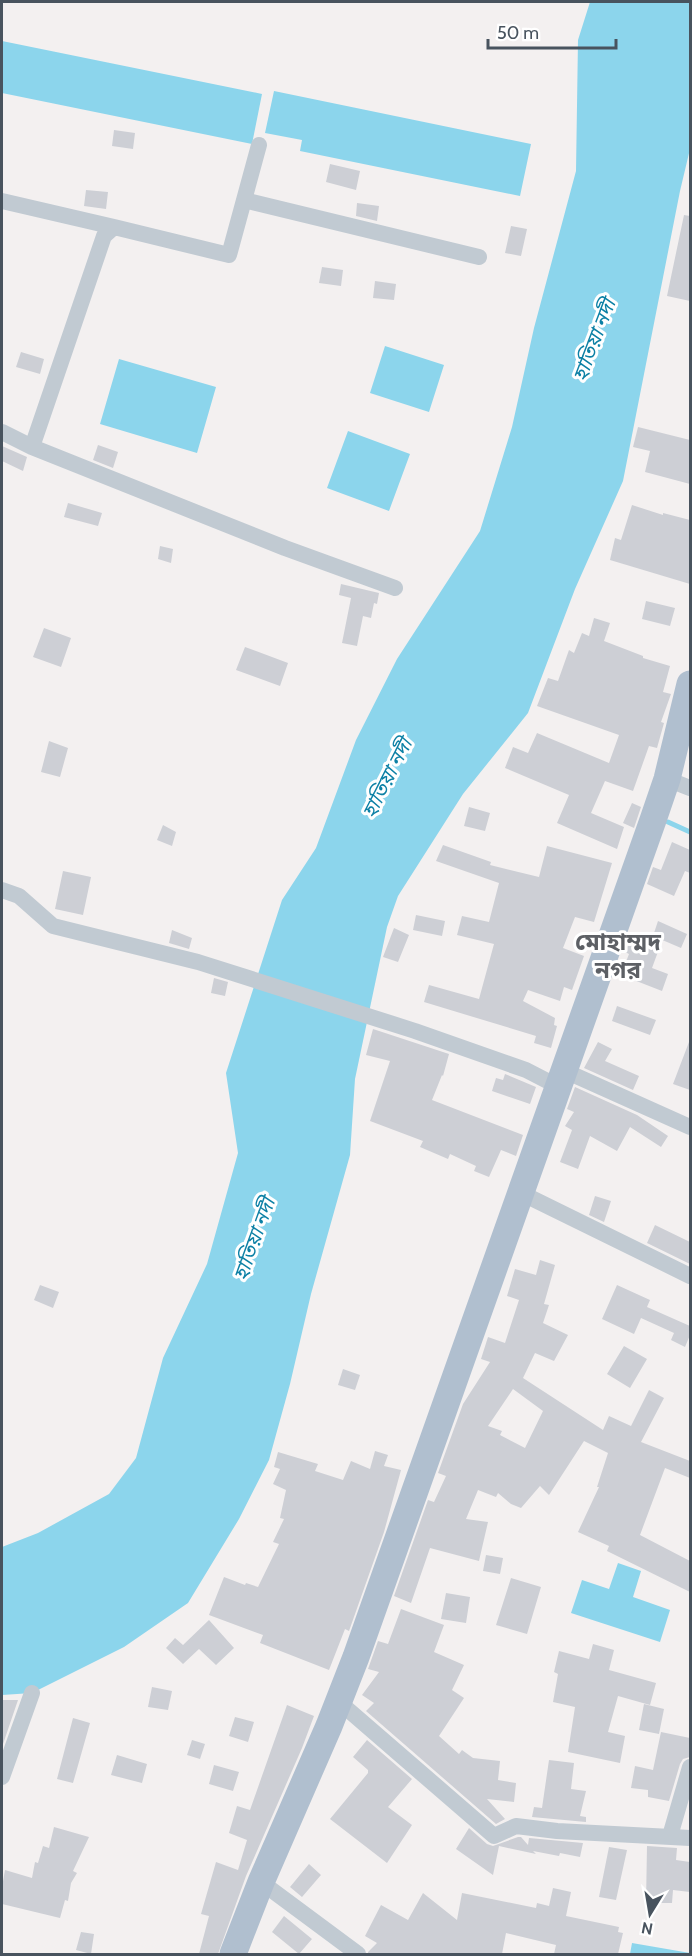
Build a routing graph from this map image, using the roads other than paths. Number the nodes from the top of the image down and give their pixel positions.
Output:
1 (258, 145) dead end
2 (244, 200) junction
3 (2, 201) edge
4 (114, 227) junction
5 (479, 256) dead end
6 (2, 432) edge
7 (32, 447) junction
8 (395, 588) dead end
9 (690, 684) edge
10 (679, 783) edge
11 (2, 890) edge
12 (562, 1079) junction
13 (690, 1127) edge
14 (521, 1193) junction
15 (690, 1276) edge
16 (32, 1693) dead end
17 (338, 1701) junction
18 (690, 1767) edge
19 (2, 1777) edge
20 (670, 1836) junction
21 (690, 1838) edge
22 (261, 1882) junction
23 (233, 1954) edge
24 (358, 1954) edge

1 - 2 street
2 - 4 street
2 - 5 street
3 - 4 street
4 - 7 street
6 - 7 street
7 - 8 street
9 - 10 main road
10 - 12 main road
11 - 12 street
12 - 13 street
12 - 14 main road
14 - 15 street
14 - 17 main road
16 - 19 street
17 - 20 street
17 - 22 main road
18 - 20 street
20 - 21 street
22 - 23 main road
22 - 24 street

